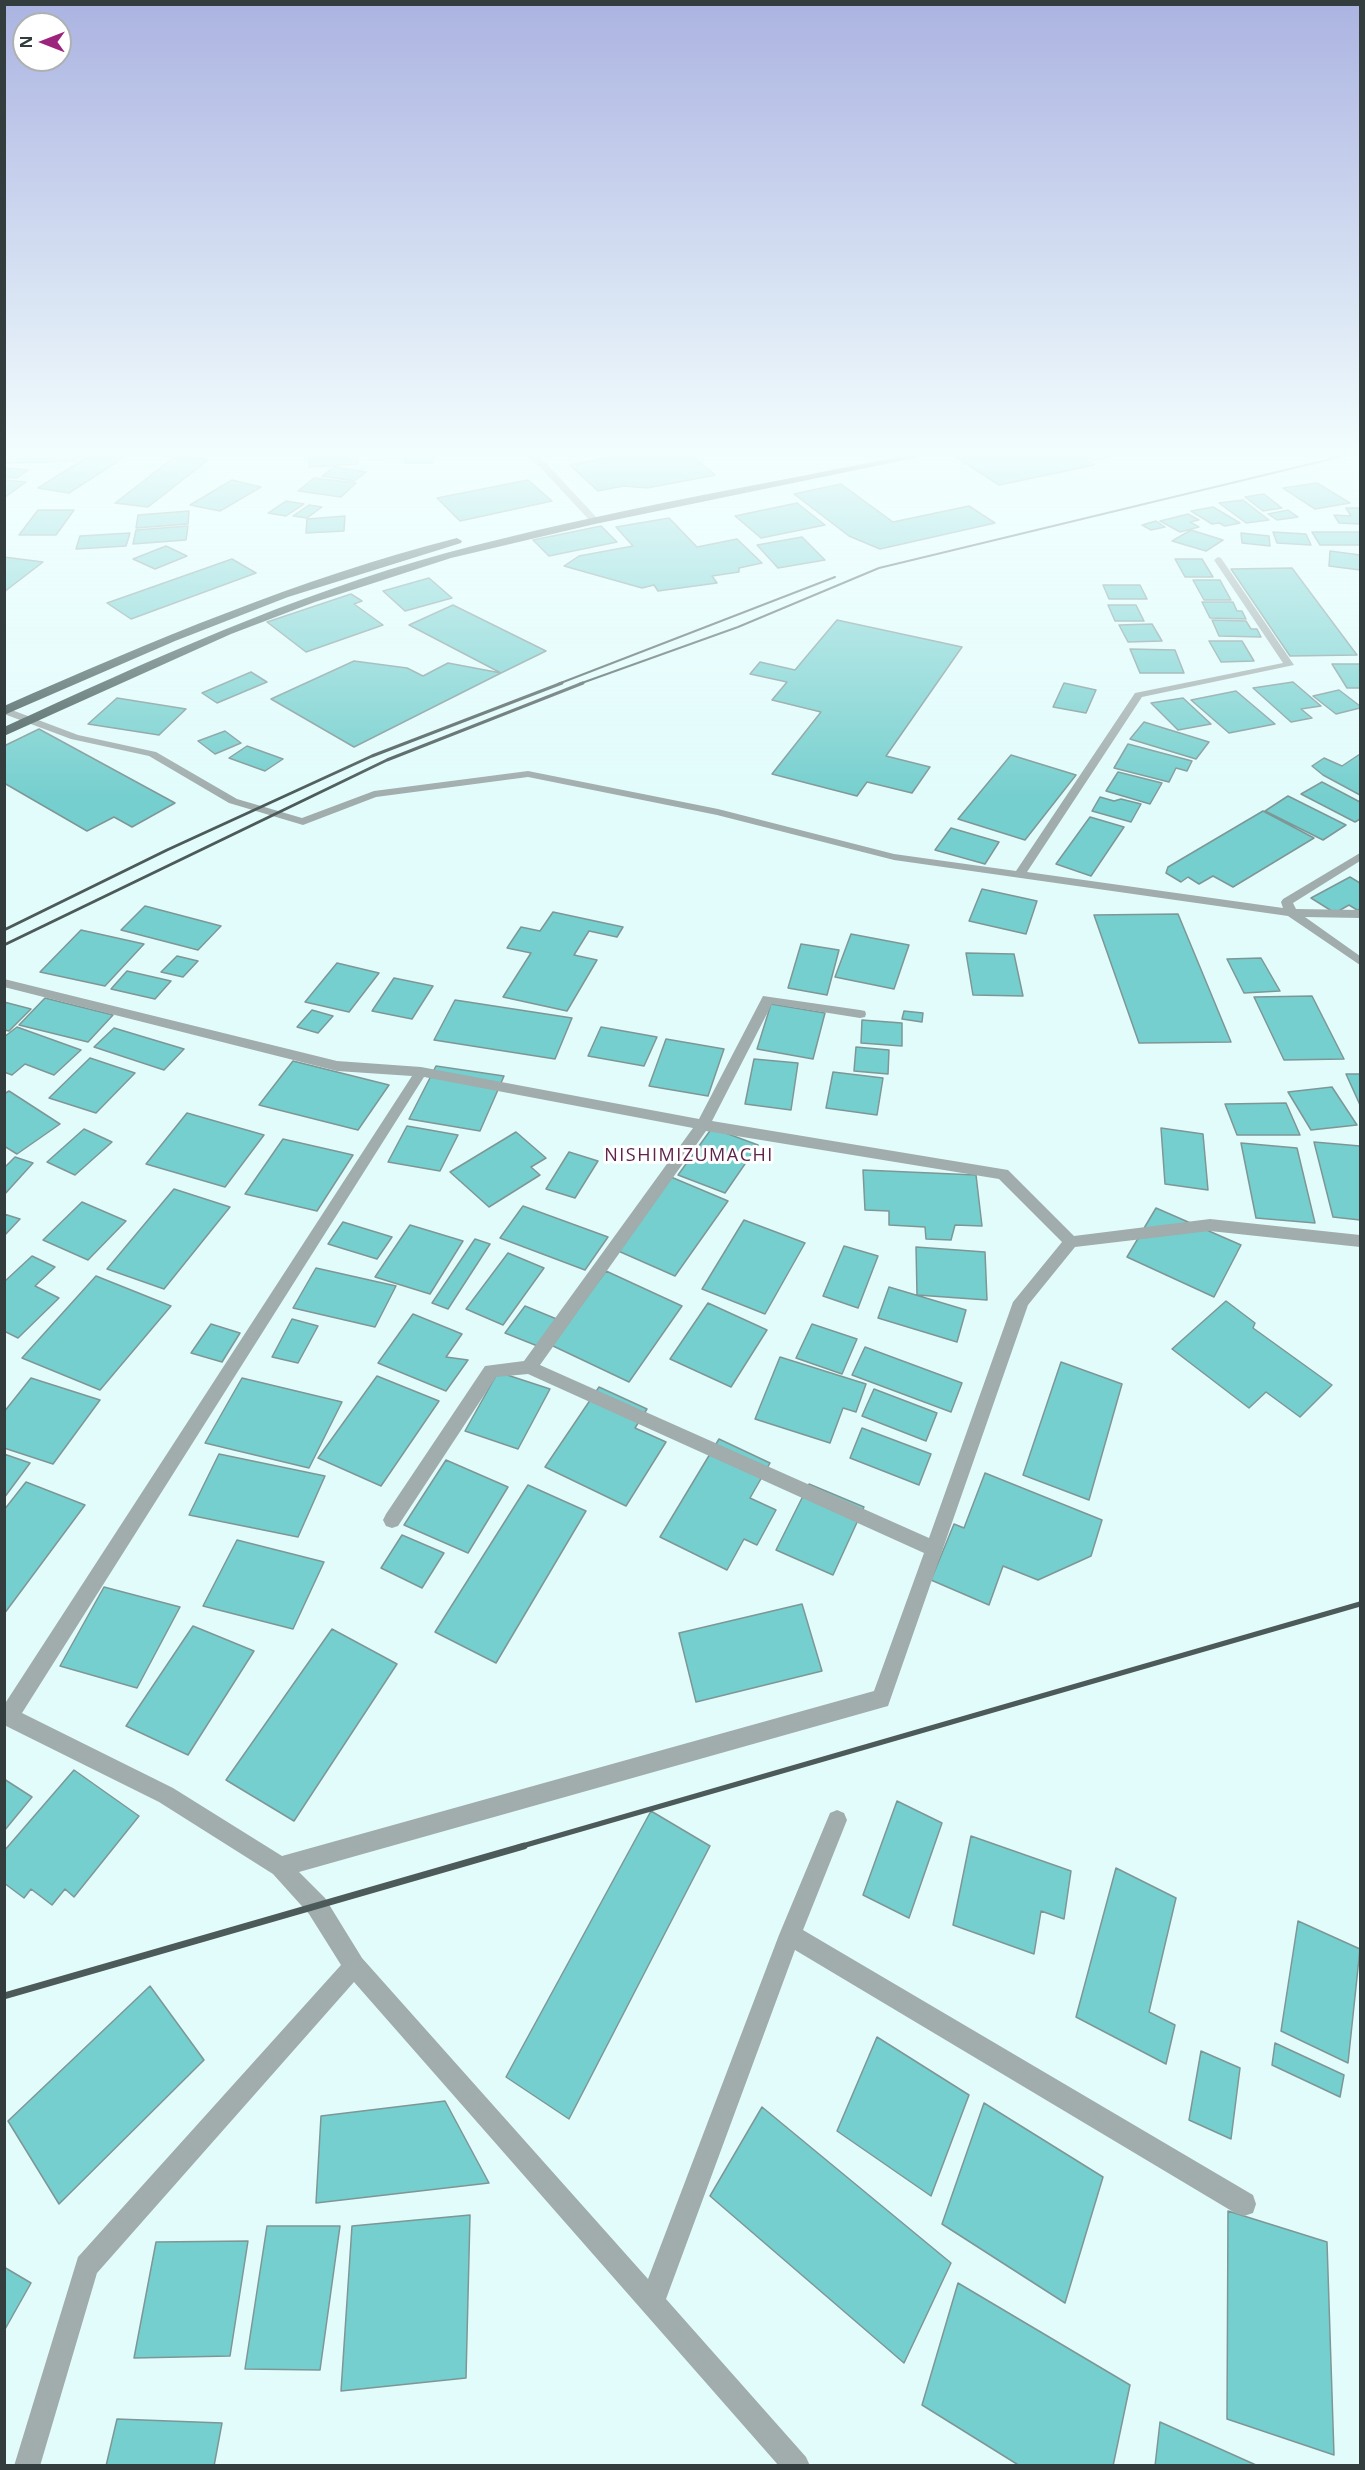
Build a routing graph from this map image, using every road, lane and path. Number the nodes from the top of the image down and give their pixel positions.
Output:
1 (366, 567) edge
2 (413, 567) edge
3 (1223, 567) edge
4 (5, 710) edge
5 (33, 719) junction
6 (4, 732) edge
7 (1360, 856) edge
8 (1019, 875) junction
9 (1291, 913) junction
10 (1360, 914) edge
11 (1360, 961) edge
12 (4, 983) edge
13 (860, 1014) dead end
14 (421, 1072) junction
15 (703, 1125) junction
16 (1360, 1241) edge
17 (1071, 1242) junction
18 (529, 1366) junction
19 (392, 1520) dead end
20 (934, 1549) junction
21 (7, 1715) edge
22 (837, 1820) dead end
23 (280, 1867) junction
24 (790, 1935) junction
25 (354, 1966) junction
26 (1244, 2204) dead end
27 (652, 2302) junction
28 (27, 2466) edge
29 (796, 2466) edge

1 - 4 highway
2 - 5 highway
3 - 8 street
4 - 5 street
5 - 6 highway
5 - 8 street
7 - 9 street
8 - 9 street
9 - 10 street
9 - 11 street
12 - 14 street
13 - 15 street
14 - 15 street
14 - 21 street
15 - 17 street
15 - 18 street
16 - 17 street
17 - 20 street
18 - 19 street
18 - 20 street
20 - 23 street
21 - 23 street
22 - 24 street
23 - 25 street
24 - 26 street
24 - 27 street
25 - 27 street
25 - 28 street
27 - 29 street

